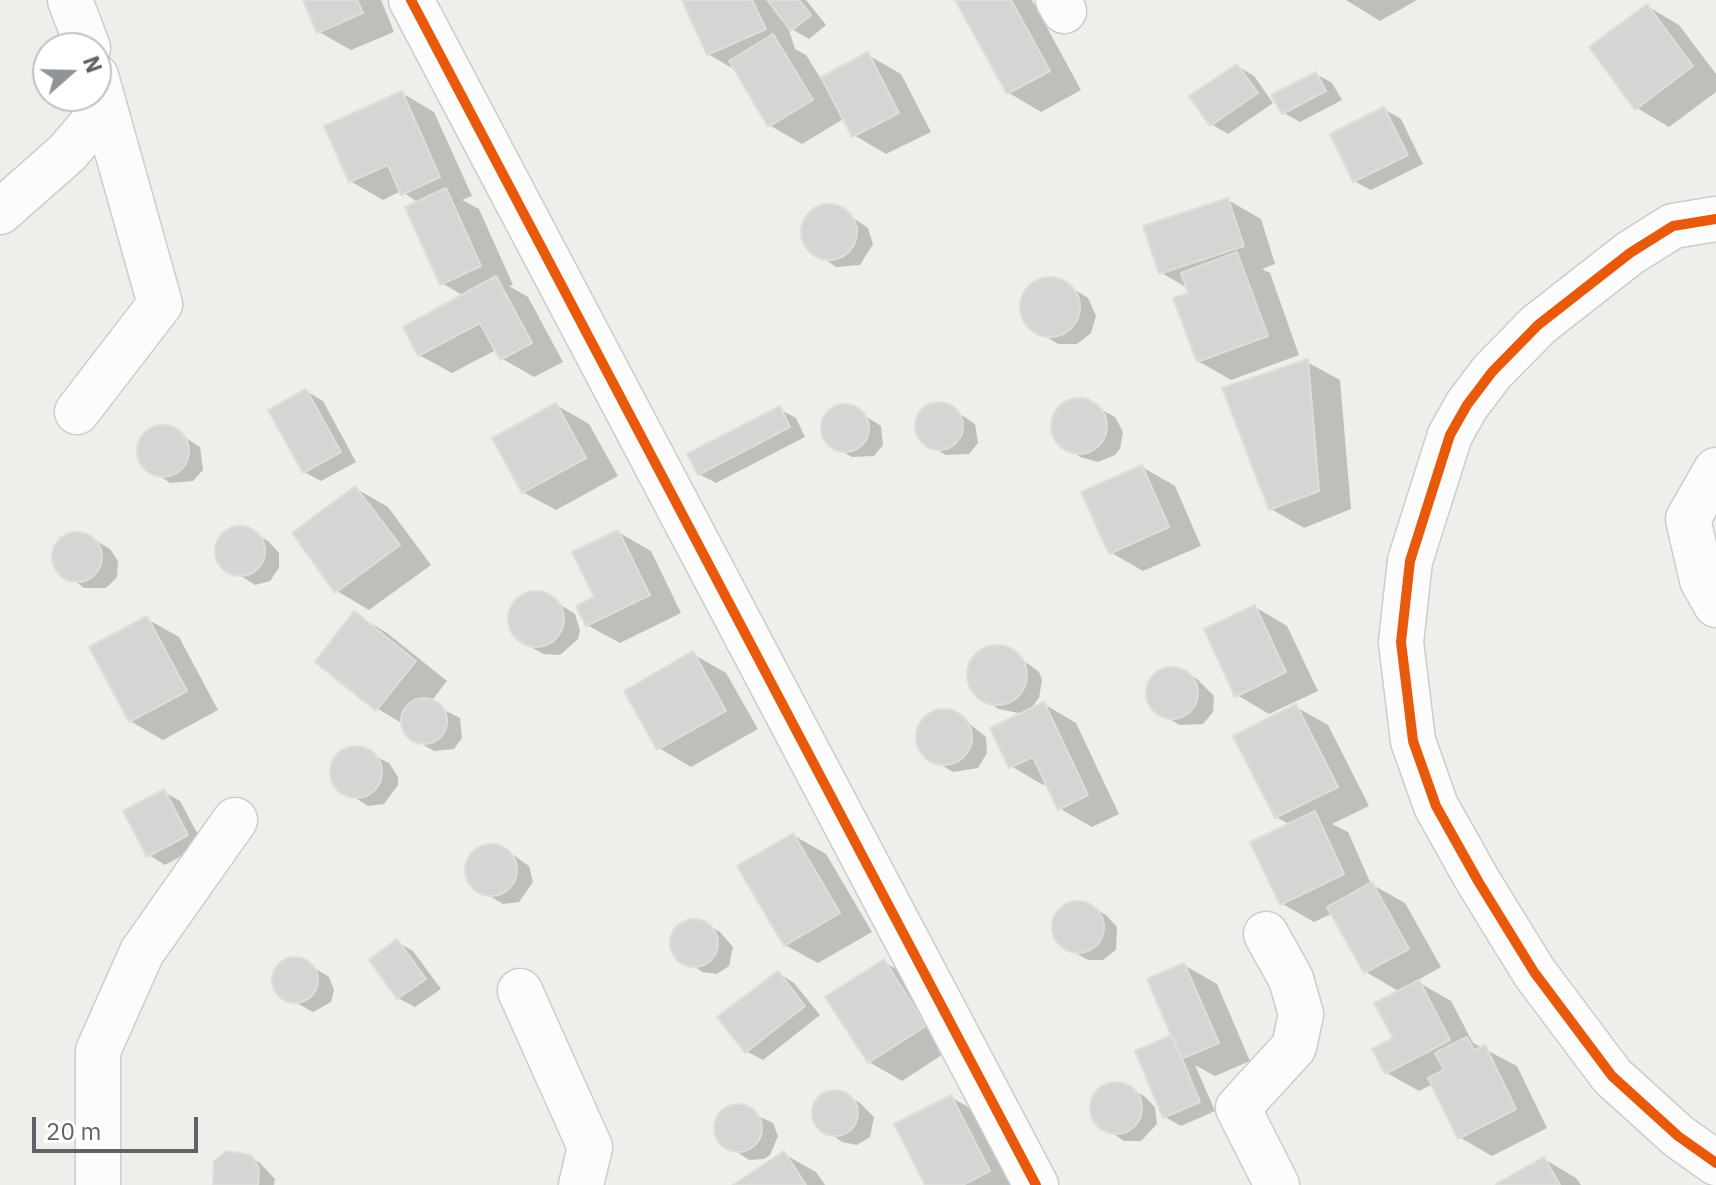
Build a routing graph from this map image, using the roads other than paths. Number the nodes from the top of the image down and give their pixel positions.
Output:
1 (70, 0) edge
2 (411, 0) edge
3 (82, 32) edge
4 (89, 112) edge
5 (106, 112) edge
6 (0, 212) edge
7 (1716, 219) edge
8 (77, 412) dead end
9 (1716, 470) edge
10 (1716, 605) edge
11 (235, 820) dead end
12 (1266, 934) dead end
13 (520, 991) dead end
14 (1716, 1163) edge
15 (98, 1185) edge
16 (581, 1185) edge
17 (1036, 1185) edge
18 (1277, 1185) edge

1 - 3 street
2 - 17 street
4 - 6 street
5 - 8 street
7 - 14 street
9 - 10 street
11 - 15 street
12 - 18 street
13 - 16 street

